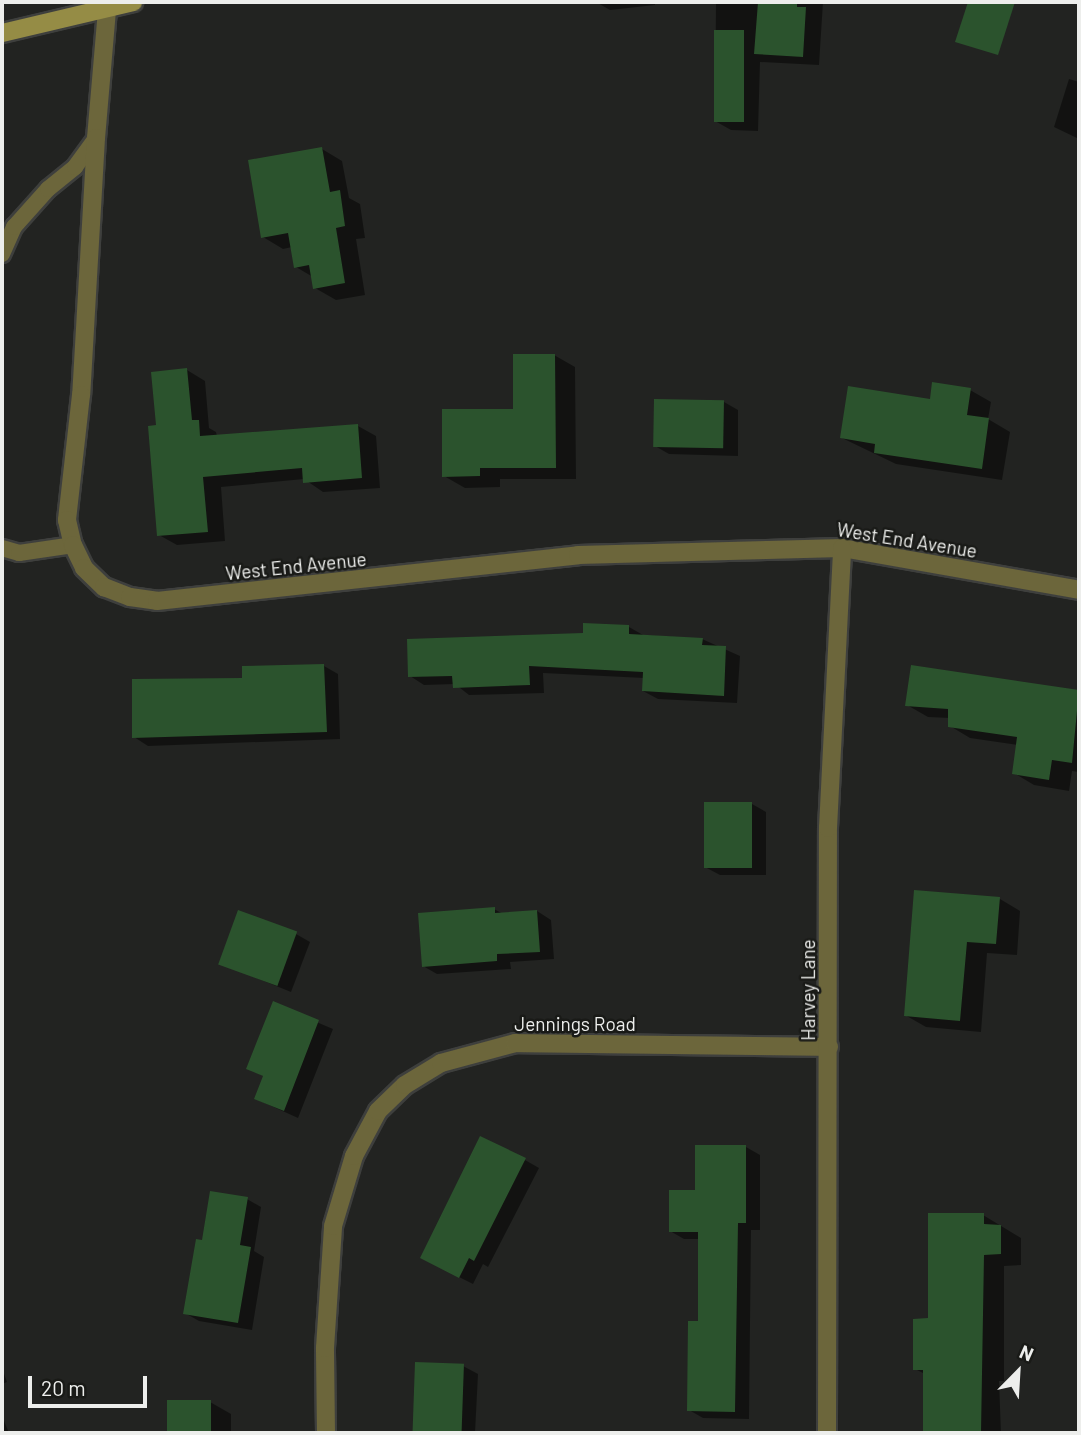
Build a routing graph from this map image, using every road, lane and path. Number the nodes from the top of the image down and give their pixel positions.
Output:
1 (133, 2) edge
2 (107, 10) junction
3 (2, 33) edge
4 (96, 138) junction
5 (2, 254) edge
6 (73, 545) junction
7 (2, 548) edge
8 (842, 548) junction
9 (1079, 590) edge
10 (829, 1047) junction
11 (326, 1433) edge
12 (827, 1433) edge

1 - 2 main road
2 - 3 main road
2 - 4 street, West End Avenue
4 - 5 lane
4 - 6 street, West End Avenue
6 - 7 lane
6 - 8 street, West End Avenue
8 - 9 street, West End Avenue
8 - 10 street, Harvey Lane
10 - 11 street, Jennings Road
10 - 12 street, Harvey Lane

